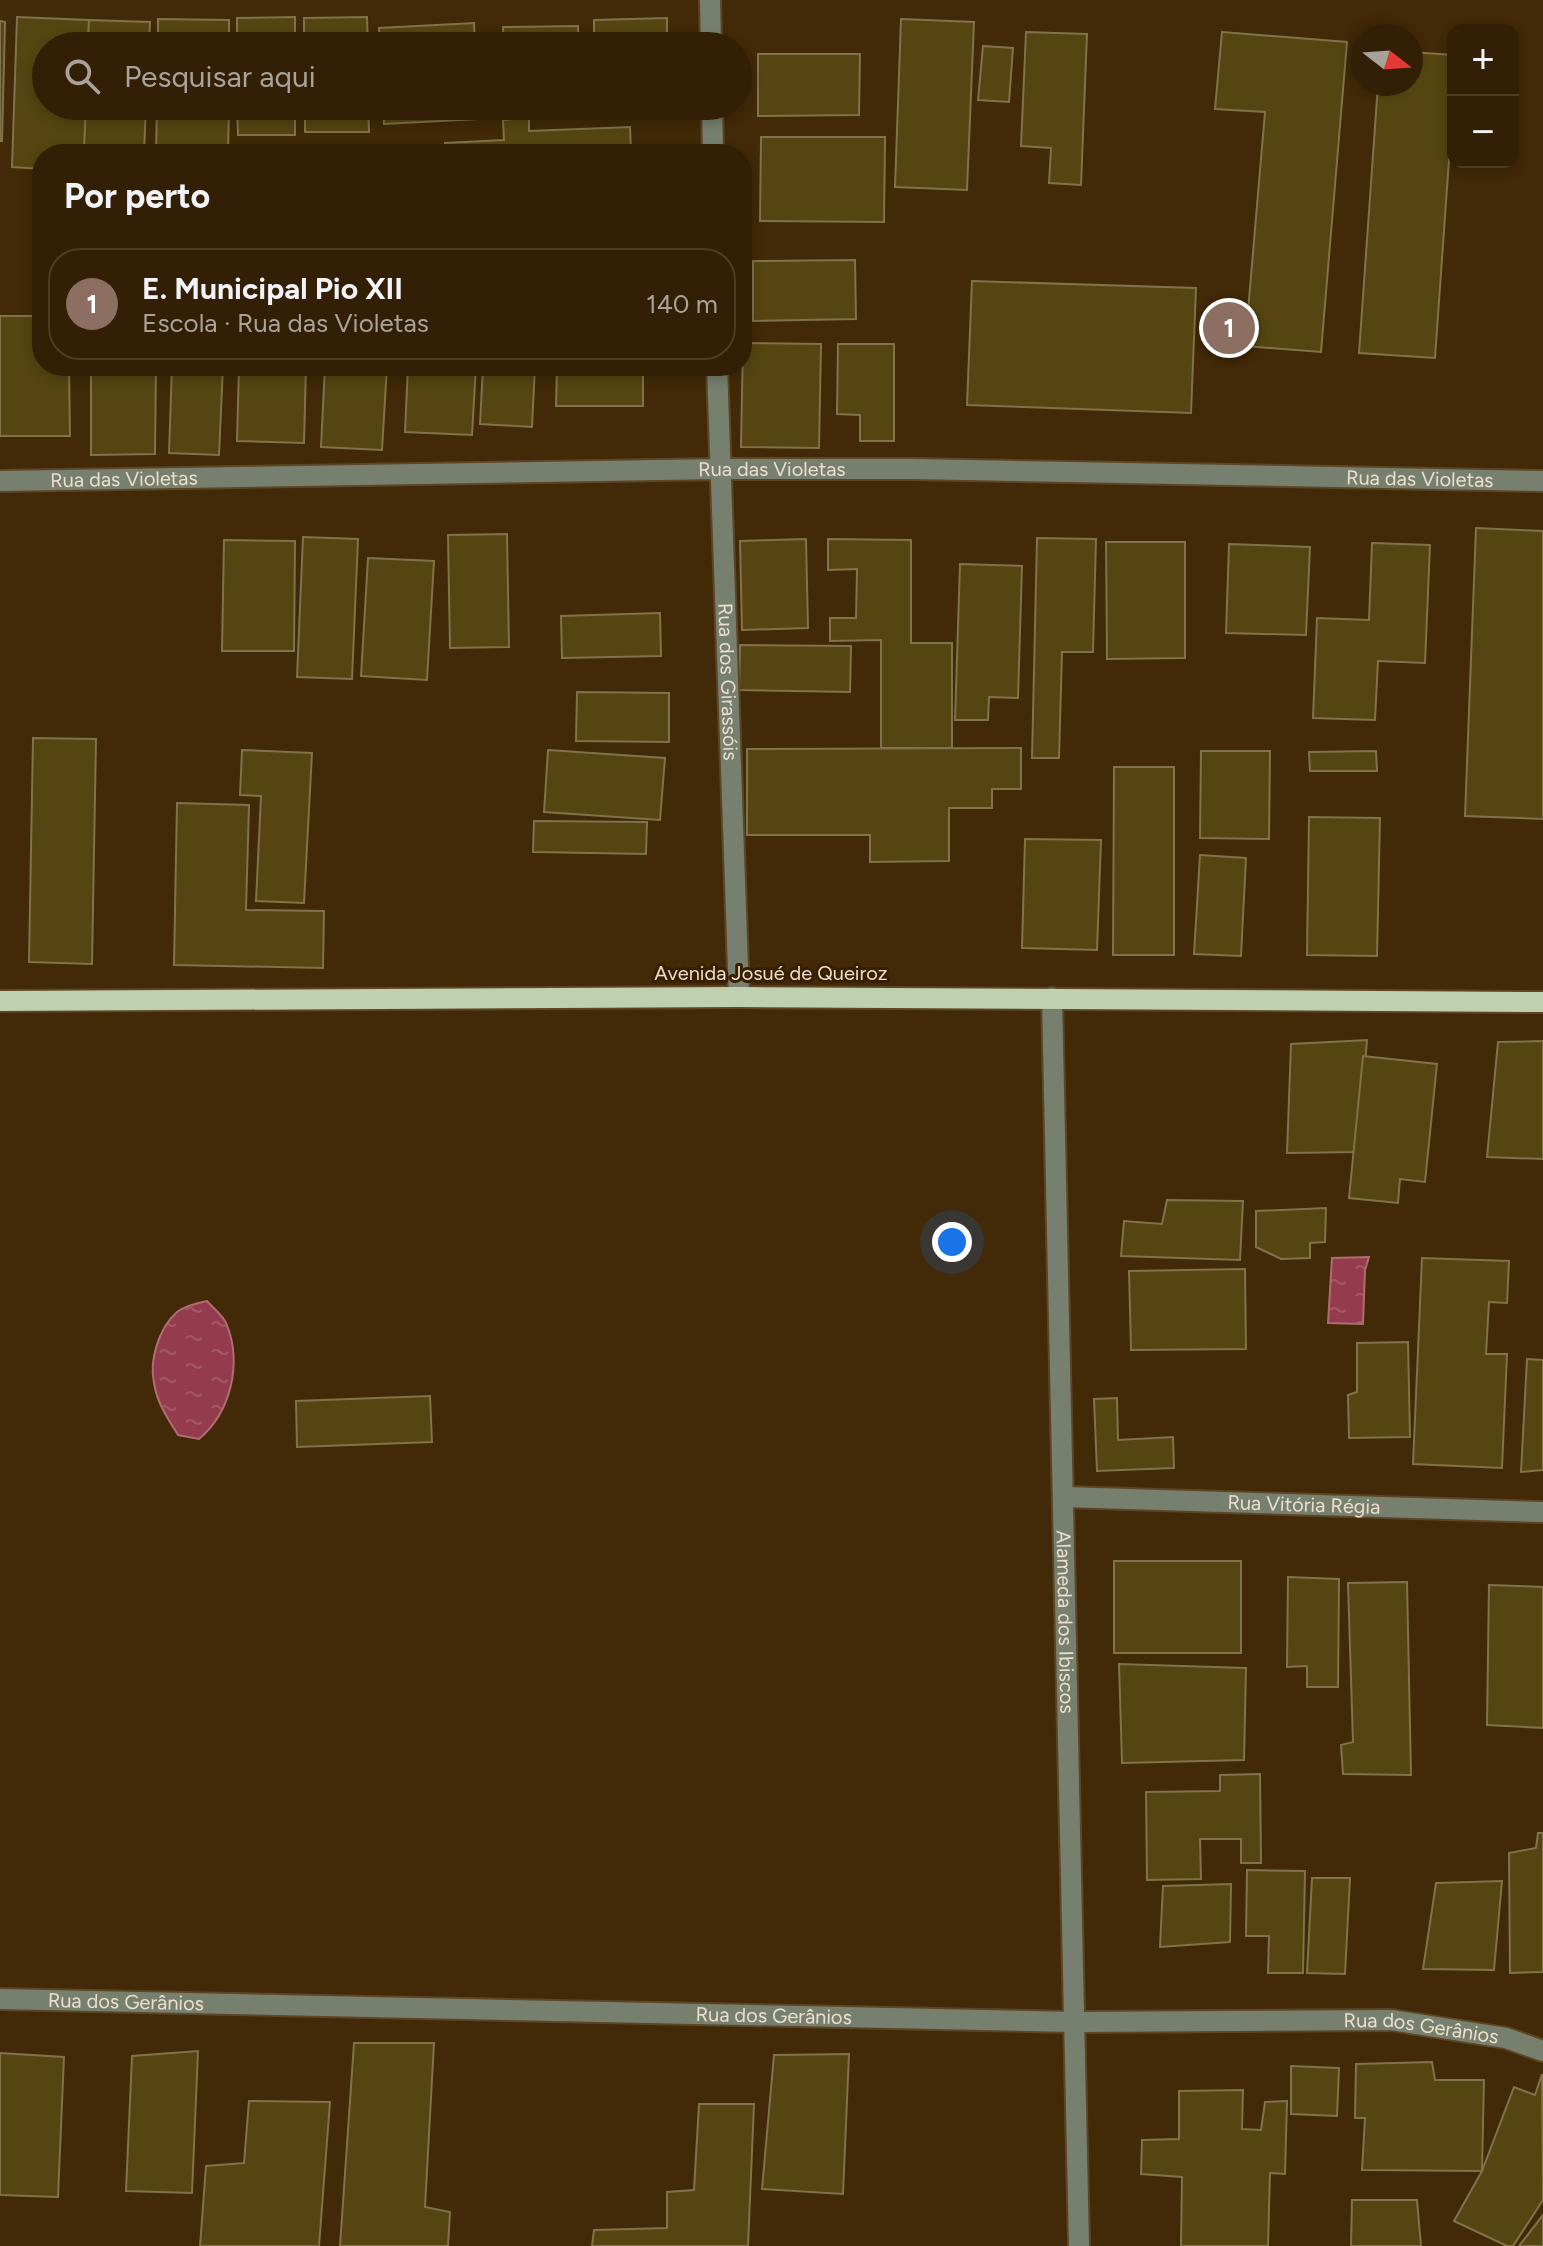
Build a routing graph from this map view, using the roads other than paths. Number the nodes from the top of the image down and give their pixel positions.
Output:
1 (710, 0) edge
2 (711, 32) edge
3 (712, 120) edge
4 (713, 144) edge
5 (717, 376) edge
6 (719, 469) junction
7 (0, 481) edge
8 (1543, 481) edge
9 (739, 997) junction
10 (1052, 998) junction
11 (0, 1001) edge
12 (1543, 1002) edge
13 (1064, 1497) junction
14 (1543, 1512) edge
15 (0, 1999) edge
16 (1073, 2022) junction
17 (1543, 2051) edge
18 (1079, 2246) edge

1 - 2 street
3 - 4 street
5 - 6 street, Rua dos Girassóis
6 - 7 street, Rua das Violetas
6 - 8 street, Rua das Violetas
6 - 9 street, Rua dos Girassóis
9 - 10 main road, Avenida Josué de Queiroz
9 - 11 main road, Avenida Josué de Queiroz
10 - 12 main road, Avenida Josué de Queiroz
10 - 13 street, Alameda dos Ibiscos
13 - 14 street, Rua Vitória Régia
13 - 16 street, Alameda dos Ibiscos
15 - 16 street, Rua dos Gerânios
16 - 17 street, Rua dos Gerânios
16 - 18 street, Alameda dos Ibiscos

